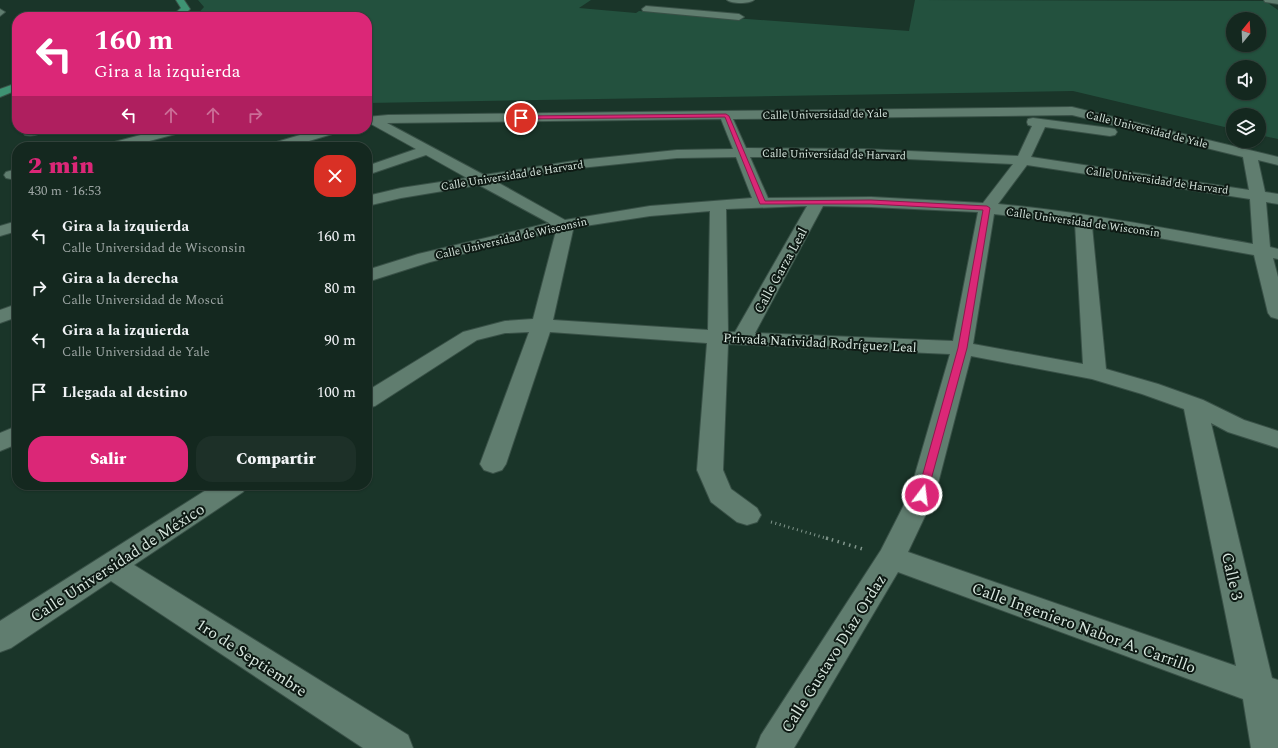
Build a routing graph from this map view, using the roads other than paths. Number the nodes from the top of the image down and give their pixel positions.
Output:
1 (180, 0) edge
2 (731, 0) edge
3 (750, 0) edge
4 (1268, 0) edge
5 (1278, 1) edge
6 (656, 2) edge
7 (182, 12) edge
8 (742, 13) dead end
9 (12, 88) edge
10 (0, 93) edge
11 (960, 112) junction
12 (726, 116) junction
13 (372, 120) edge
14 (372, 122) edge
15 (1040, 123) junction
16 (160, 134) edge
17 (318, 134) edge
18 (130, 142) edge
19 (291, 142) edge
20 (1216, 146) junction
21 (427, 150) junction
22 (742, 153) junction
23 (1250, 154) junction
24 (1023, 160) junction
25 (1278, 161) edge
26 (372, 169) edge
27 (482, 180) junction
28 (1258, 195) junction
29 (1278, 199) edge
30 (372, 200) edge
31 (818, 202) junction
32 (762, 203) junction
33 (718, 206) junction
34 (987, 208) junction
35 (1083, 220) junction
36 (562, 224) junction
37 (1270, 253) edge
38 (372, 274) edge
39 (12, 312) edge
40 (1278, 313) edge
41 (0, 316) edge
42 (542, 325) junction
43 (718, 337) junction
44 (742, 339) junction
45 (962, 348) junction
46 (1095, 373) junction
47 (372, 398) edge
48 (1195, 405) junction
49 (12, 437) edge
50 (1278, 440) edge
51 (0, 443) edge
52 (493, 464) dead end
53 (226, 490) edge
54 (747, 515) road end
55 (891, 558) junction
56 (110, 565) junction
57 (0, 638) edge
58 (1268, 693) edge
59 (395, 748) edge
60 (774, 748) edge
61 (1269, 748) edge

1 - 7 main road
2 - 3 street
4 - 5 street
6 - 8 street
9 - 10 main road
11 - 12 street, Calle Universidad de Yale
11 - 15 street
11 - 20 street, Calle Universidad de Yale
12 - 13 street, Calle Universidad de Yale
12 - 22 street
14 - 21 street
15 - 20 street
15 - 24 street
16 - 18 street
17 - 19 street
20 - 23 street, Calle Universidad de Yale
21 - 26 street
21 - 27 street
22 - 24 street, Calle Universidad de Harvard
22 - 27 street, Calle Universidad de Harvard
22 - 32 street
23 - 25 street, Calle Universidad de Yale
23 - 28 street
24 - 28 street, Calle Universidad de Harvard
24 - 34 street
27 - 30 street, Calle Universidad de Harvard
27 - 36 street
28 - 29 street, Calle Universidad de Harvard
28 - 37 street
31 - 32 street, Calle Universidad de Wisconsin
31 - 34 street, Calle Universidad de Wisconsin
31 - 44 street, Calle Garza Leal
32 - 33 street, Calle Universidad de Wisconsin
33 - 36 street, Calle Universidad de Wisconsin
33 - 43 street
34 - 35 street, Calle Universidad de Wisconsin
34 - 45 street, Calle Gustavo Díaz Ordaz
35 - 37 street, Calle Universidad de Wisconsin
35 - 46 street
36 - 38 street, Calle Universidad de Wisconsin
36 - 42 street
37 - 40 street
39 - 41 street
42 - 43 street, Privada Natividad Rodríguez Leal
42 - 47 street, Privada Natividad Rodríguez Leal
42 - 52 street
43 - 44 street, Privada Natividad Rodríguez Leal
43 - 54 street
44 - 45 street, Privada Natividad Rodríguez Leal
45 - 46 street, Privada Natividad Rodríguez Leal
45 - 55 street, Calle Gustavo Díaz Ordaz
46 - 48 street, Privada Natividad Rodríguez Leal
48 - 50 street, Privada Natividad Rodríguez Leal
48 - 58 street, Calle 3
49 - 51 street
53 - 56 street, Calle Universidad de México
55 - 58 street, Calle Ingeniero Nabor A. Carrillo
55 - 60 street, Calle Gustavo Díaz Ordaz
56 - 57 street, Calle Universidad de México
56 - 59 street, 1ro de Septiembre
58 - 61 street, Calle 3

